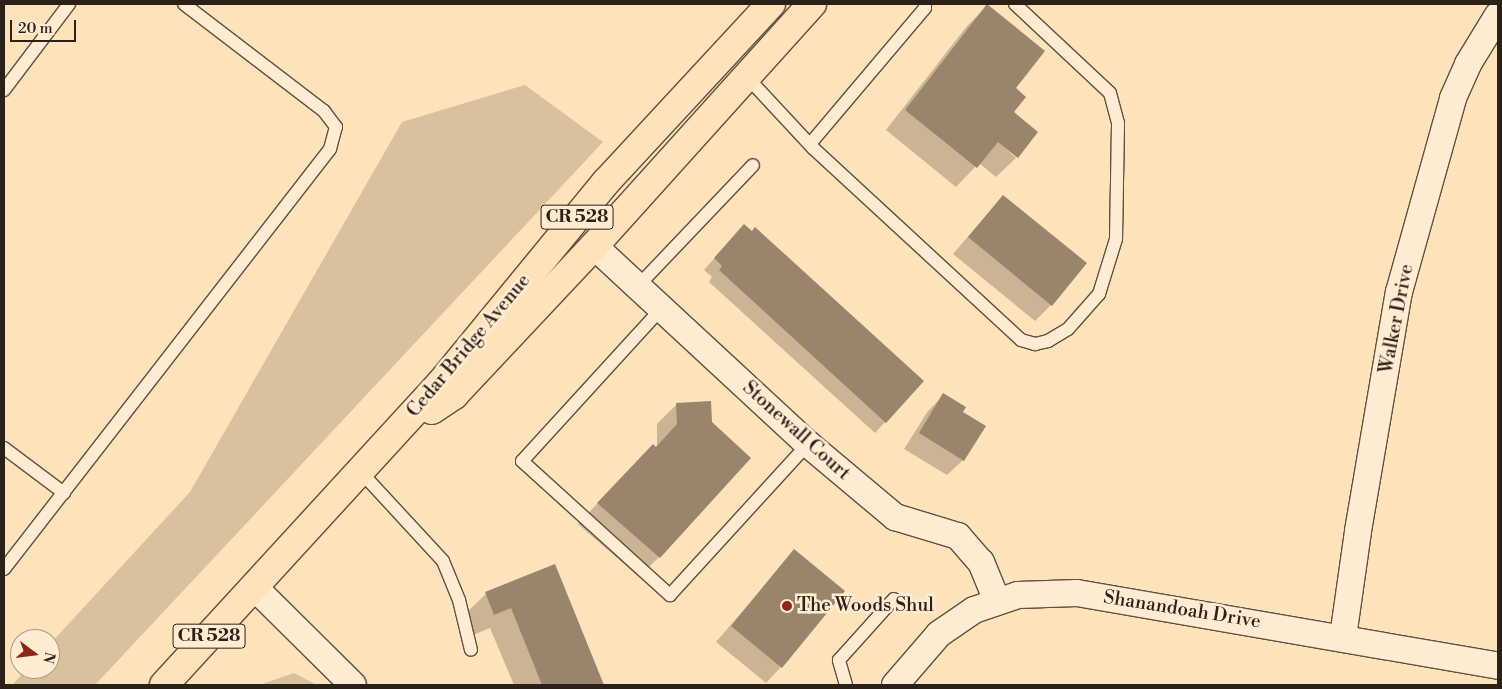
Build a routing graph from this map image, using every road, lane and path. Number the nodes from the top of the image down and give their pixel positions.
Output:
1 (69, 4) edge
2 (184, 4) edge
3 (771, 4) edge
4 (812, 4) edge
5 (925, 4) edge
6 (1015, 4) edge
7 (1498, 15) edge
8 (746, 76) junction
9 (4, 90) edge
10 (810, 144) junction
11 (753, 165) dead end
12 (594, 246) junction
13 (637, 287) junction
14 (662, 309) junction
15 (391, 437) junction
16 (808, 444) junction
17 (4, 448) edge
18 (360, 470) junction
19 (64, 493) junction
20 (6, 562) edge
21 (254, 587) junction
22 (894, 599) dead end
23 (998, 601) junction
24 (1343, 637) junction
25 (470, 650) dead end
26 (1498, 666) edge
27 (164, 685) edge
28 (352, 685) edge
29 (846, 685) edge
30 (895, 685) edge

1 - 9 lane
2 - 19 lane
3 - 15 main road, Cedar Bridge Avenue / CR 528
4 - 8 main road
5 - 10 lane
6 - 10 lane
7 - 24 street, Walker Drive
8 - 10 lane
8 - 12 main road
11 - 13 lane
12 - 13 street, Stonewall Court
12 - 15 main road
13 - 14 street, Stonewall Court
14 - 16 street, Stonewall Court
14 - 16 lane
15 - 18 main road, Cedar Bridge Avenue / CR 528
16 - 23 street, Stonewall Court
17 - 19 lane
18 - 21 main road, Cedar Bridge Avenue / CR 528
18 - 25 lane
19 - 20 lane
21 - 27 main road, Cedar Bridge Avenue / CR 528
21 - 28 street
22 - 29 lane
23 - 24 street, Shanandoah Drive
23 - 30 street, Shanandoah Drive
24 - 26 street, Shanandoah Drive

